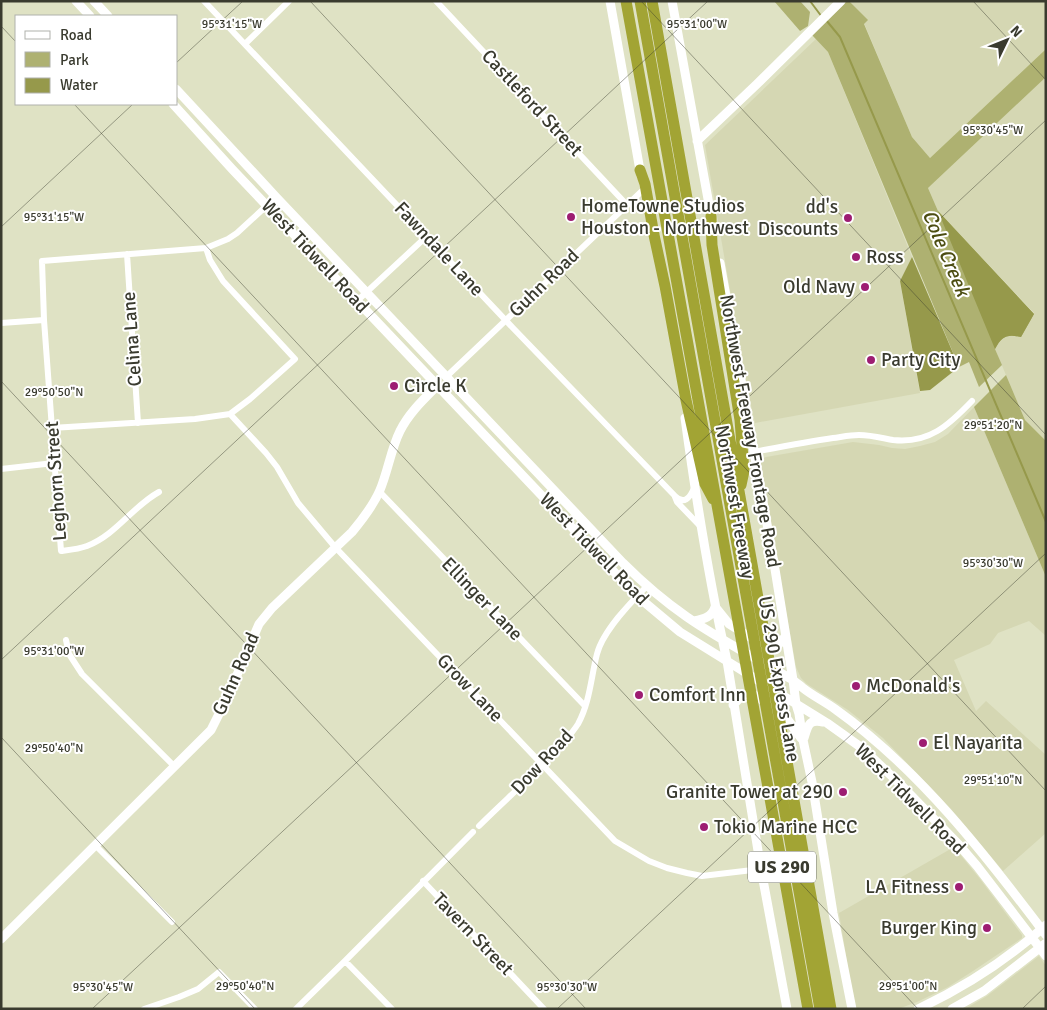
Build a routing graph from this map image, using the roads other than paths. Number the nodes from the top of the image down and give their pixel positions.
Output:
1 (76, 1) edge
2 (94, 1) edge
3 (204, 1) edge
4 (289, 1) edge
5 (436, 1) edge
6 (610, 1) edge
7 (626, 1) edge
8 (640, 1) edge
9 (652, 1) edge
10 (672, 1) edge
11 (841, 1) edge
12 (89, 15) edge
13 (106, 15) edge
14 (245, 44) junction
15 (178, 91) edge
16 (175, 105) edge
17 (219, 135) junction
18 (697, 140) junction
19 (209, 144) junction
20 (640, 170) junction
21 (642, 190) junction
22 (276, 197) junction
23 (627, 205) junction
24 (267, 206) junction
25 (711, 216) junction
26 (427, 236) junction
27 (320, 244) junction
28 (206, 248) junction
29 (311, 253) junction
30 (127, 254) junction
31 (366, 292) junction
32 (357, 301) junction
33 (44, 320) junction
34 (506, 320) junction
35 (1, 323) edge
36 (446, 377) junction
37 (437, 386) junction
38 (972, 402) dead end
39 (230, 414) junction
40 (138, 423) junction
41 (52, 428) junction
42 (513, 447) junction
43 (753, 452) junction
44 (504, 456) junction
45 (54, 463) junction
46 (1, 469) edge
47 (694, 488) junction
48 (380, 491) junction
49 (740, 491) junction
50 (159, 492) dead end
51 (675, 496) junction
52 (718, 507) junction
53 (581, 519) junction
54 (571, 527) junction
55 (701, 527) junction
56 (335, 547) junction
57 (647, 586) junction
58 (637, 596) junction
59 (715, 607) junction
60 (694, 621) junction
61 (785, 637) junction
62 (722, 638) junction
63 (66, 640) dead end
64 (726, 661) junction
65 (793, 680) junction
66 (796, 704) junction
67 (733, 705) junction
68 (585, 706) junction
69 (827, 723) junction
70 (871, 737) junction
71 (803, 740) junction
72 (862, 748) junction
73 (543, 764) junction
74 (175, 767) junction
75 (479, 826) dead end
76 (473, 832) dead end
77 (94, 845) junction
78 (761, 869) junction
79 (423, 881) junction
80 (172, 922) dead end
81 (1044, 930) edge
82 (1032, 938) junction
83 (1, 939) edge
84 (1043, 945) edge
85 (1046, 956) edge
86 (345, 961) junction
87 (851, 1006) edge
88 (825, 1007) edge
89 (144, 1009) edge
90 (255, 1009) edge
91 (296, 1009) edge
92 (392, 1009) edge
93 (544, 1009) edge
94 (787, 1009) edge
95 (808, 1009) edge
96 (918, 1009) edge
97 (952, 1009) edge

1 - 12 main road
2 - 13 main road
3 - 14 street, Fawndale Lane
4 - 14 street
5 - 23 street, Castleford Street
6 - 20 main road
7 - 52 highway, Northwest Freeway / US 290
8 - 88 highway, US 290 Express Lane
9 - 49 highway, Northwest Freeway / US 290
10 - 18 main road, Northwest Freeway Frontage Road
11 - 18 main road
14 - 26 street, Fawndale Lane
15 - 17 main road, West Tidwell Road
16 - 19 main road, West Tidwell Road
17 - 19 main road
17 - 22 main road, West Tidwell Road
18 - 25 main road, Northwest Freeway Frontage Road
19 - 24 main road, West Tidwell Road
20 - 21 main road
20 - 52 highway
21 - 23 street, Guhn Road
21 - 47 main road
22 - 24 street
22 - 27 main road, West Tidwell Road
23 - 34 street, Guhn Road
24 - 28 street
24 - 29 main road, West Tidwell Road
25 - 43 main road, Northwest Freeway Frontage Road
25 - 49 highway
26 - 31 street
26 - 34 street, Fawndale Lane
27 - 29 main road
27 - 31 main road, West Tidwell Road
28 - 30 street
28 - 39 street
29 - 32 main road, West Tidwell Road
30 - 33 street, Leghorn Street
30 - 40 street, Celina Lane
31 - 32 street
31 - 36 main road, West Tidwell Road
32 - 37 main road, West Tidwell Road
33 - 35 street
33 - 41 street, Leghorn Street
34 - 36 street, Guhn Road
34 - 51 street, Fawndale Lane
36 - 42 main road, West Tidwell Road
37 - 44 main road, West Tidwell Road
37 - 48 main road, Guhn Road
38 - 43 street
39 - 40 street
39 - 56 street, Grow Lane
40 - 41 street
41 - 45 street, Leghorn Street
42 - 44 main road
42 - 53 main road, West Tidwell Road
43 - 61 main road, Northwest Freeway Frontage Road
44 - 54 main road, West Tidwell Road
45 - 46 street
45 - 50 street, Leghorn Street
47 - 51 street
47 - 55 main road
48 - 56 main road, Guhn Road
48 - 68 street, Ellinger Lane
49 - 88 highway, Northwest Freeway / US 290
51 - 55 street, Fawndale Lane
52 - 95 highway, Northwest Freeway / US 290
53 - 54 main road
53 - 57 main road, West Tidwell Road
54 - 58 main road, West Tidwell Road
55 - 59 main road
56 - 73 street, Grow Lane
56 - 74 main road, Guhn Road
57 - 58 street, Dow Road
57 - 60 main road, West Tidwell Road
58 - 64 main road, West Tidwell Road
58 - 68 street, Dow Road
59 - 60 main road
59 - 61 main road
59 - 62 main road
60 - 62 main road, West Tidwell Road
61 - 65 main road, Northwest Freeway Frontage Road
62 - 64 main road
62 - 65 main road, West Tidwell Road
63 - 74 street
64 - 66 main road, West Tidwell Road
64 - 67 main road
65 - 66 main road, Northwest Freeway Frontage Road
65 - 70 main road, West Tidwell Road
66 - 69 main road, West Tidwell Road
66 - 71 main road, Northwest Freeway Frontage Road
67 - 71 main road
67 - 78 main road
68 - 73 street, Dow Road
69 - 71 main road
69 - 72 main road, West Tidwell Road
70 - 72 main road
70 - 81 main road, West Tidwell Road
71 - 87 main road, Northwest Freeway Frontage Road
72 - 82 main road, West Tidwell Road
73 - 75 street, Dow Road
73 - 78 street, Grow Lane
74 - 77 main road, Guhn Road
76 - 79 street
77 - 80 street
77 - 83 main road, Guhn Road
78 - 94 main road
79 - 86 street
79 - 93 street, Tavern Street
81 - 82 main road
82 - 84 main road, West Tidwell Road
82 - 96 main road
84 - 85 main road, West Tidwell Road
84 - 97 main road
86 - 91 street
86 - 92 street
89 - 90 street

